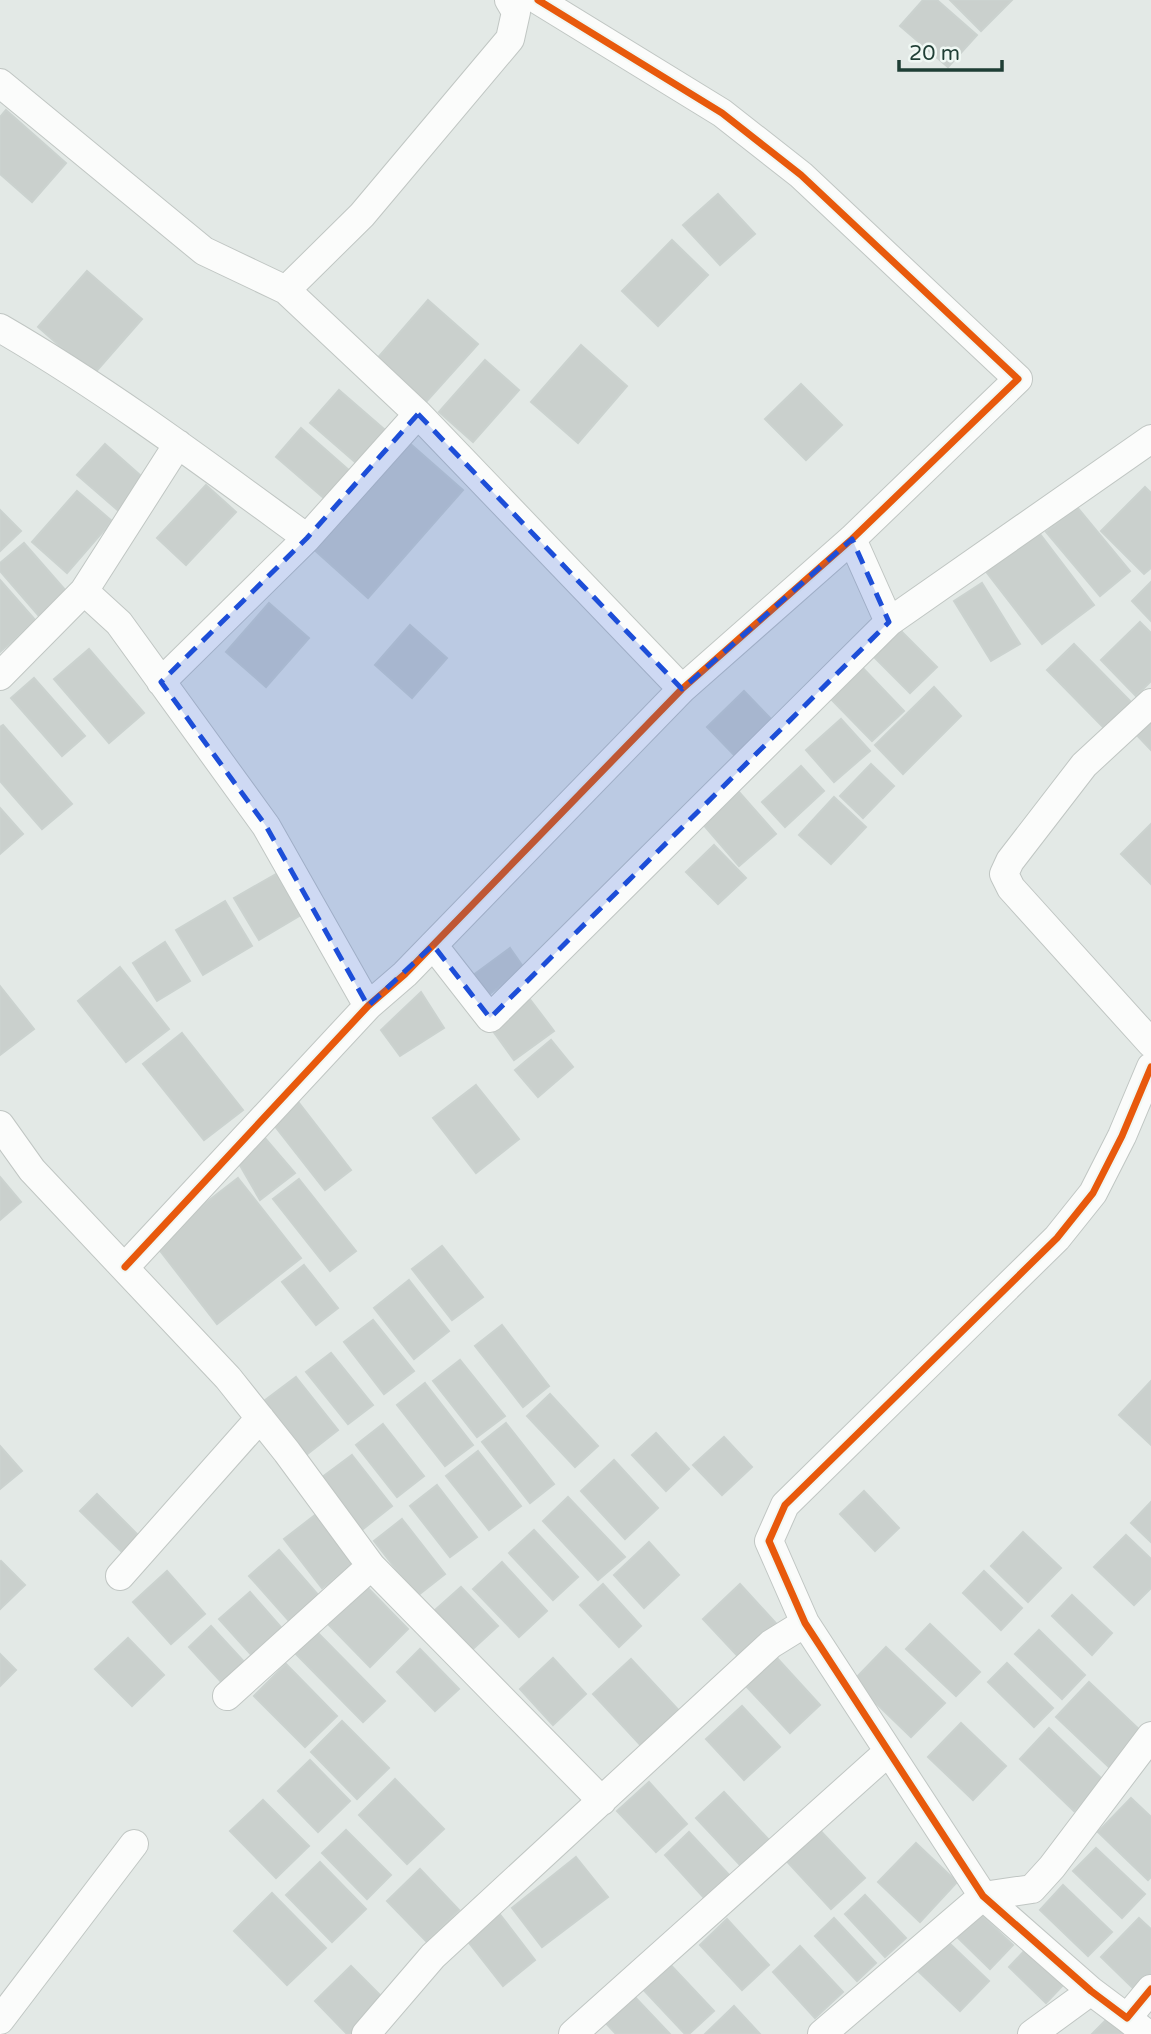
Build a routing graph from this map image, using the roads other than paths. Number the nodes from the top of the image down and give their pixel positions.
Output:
1 (509, 0) edge
2 (538, 0) edge
3 (0, 83) edge
4 (286, 290) junction
5 (0, 328) edge
6 (418, 414) junction
7 (1151, 439) edge
8 (178, 444) junction
9 (307, 538) junction
10 (852, 539) junction
11 (85, 591) junction
12 (889, 622) junction
13 (0, 676) edge
14 (161, 682) junction
15 (682, 689) junction
16 (1151, 703) edge
17 (433, 945) junction
18 (368, 1006) junction
19 (1151, 1043) edge
20 (1151, 1067) edge
21 (0, 1125) edge
22 (125, 1267) junction
23 (260, 1418) junction
24 (372, 1566) junction
25 (120, 1576) dead end
26 (805, 1623) junction
27 (228, 1696) dead end
28 (1151, 1736) edge
29 (888, 1752) junction
30 (602, 1801) junction
31 (134, 1844) dead end
32 (983, 1896) junction
33 (1151, 1989) edge
34 (1091, 1991) junction
35 (0, 2020) edge
36 (1137, 2026) edge
37 (366, 2034) edge
38 (573, 2034) edge
39 (822, 2034) edge
40 (1032, 2034) edge

1 - 4 street
2 - 10 street
3 - 4 street
4 - 6 street
5 - 8 street
6 - 9 street
6 - 15 street
7 - 12 street
8 - 9 street
8 - 11 street
9 - 14 street
10 - 12 street
10 - 15 street
11 - 13 street
11 - 14 street
12 - 17 street
14 - 18 street
15 - 17 street
16 - 19 street
17 - 18 street
18 - 22 street
20 - 26 street
21 - 22 street
22 - 23 street
23 - 24 street
23 - 25 street
24 - 27 street
24 - 30 street
26 - 29 street
26 - 30 street
28 - 32 street
29 - 32 street
29 - 38 street
30 - 37 street
31 - 35 street
32 - 34 street
32 - 39 street
33 - 36 street
34 - 36 street
34 - 40 street

